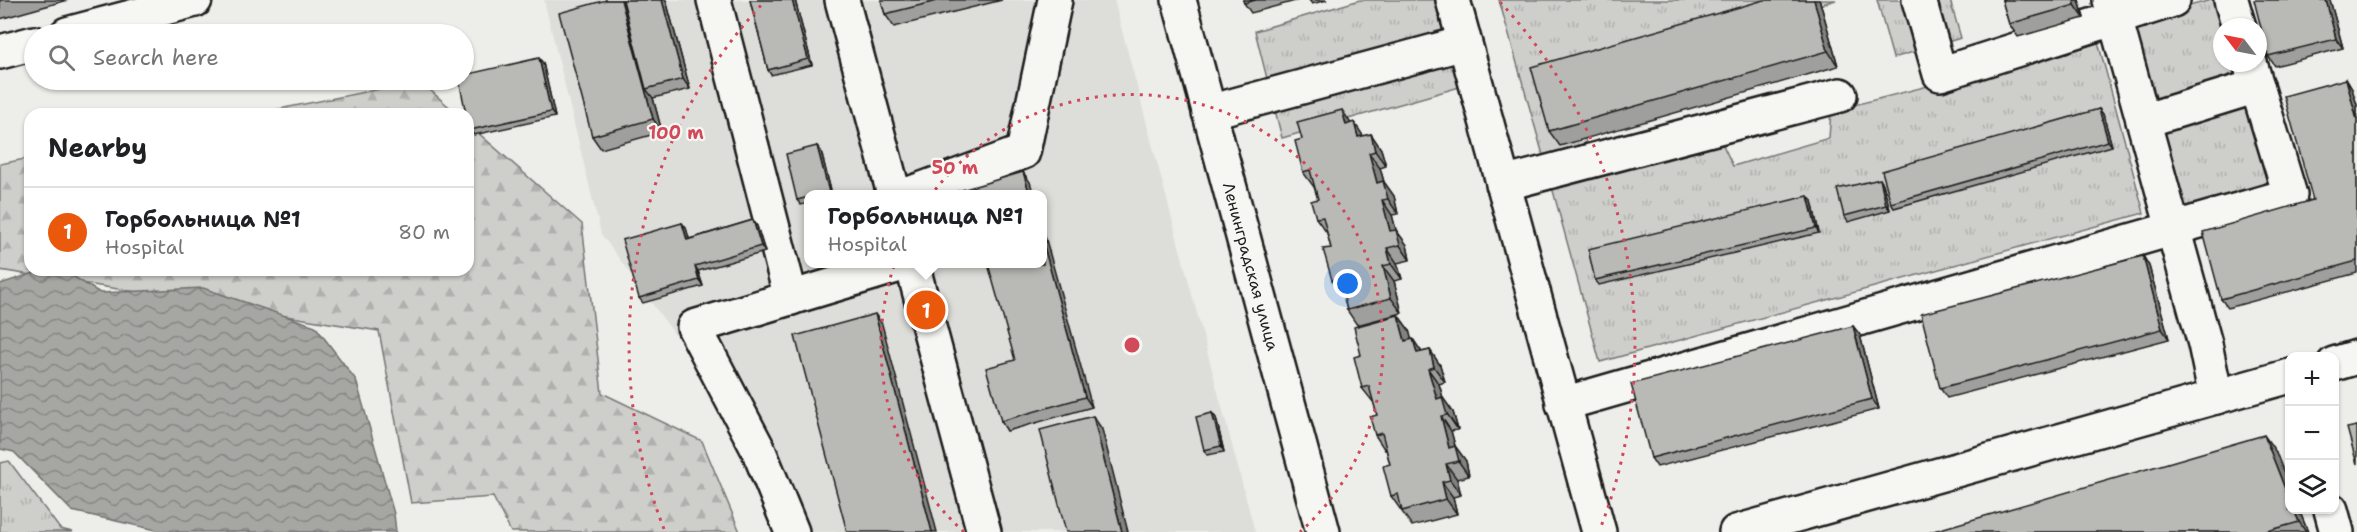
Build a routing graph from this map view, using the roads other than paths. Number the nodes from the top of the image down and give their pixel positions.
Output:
1 (195, 0) edge
2 (714, 0) edge
3 (842, 0) edge
4 (1056, 0) edge
5 (1179, 0) edge
6 (1453, 0) edge
7 (1919, 0) edge
8 (2173, 0) edge
9 (2231, 0) edge
10 (2112, 9) edge
11 (2236, 18) edge
12 (105, 24) edge
13 (1464, 43) junction
14 (24, 46) edge
15 (0, 52) edge
16 (2253, 75) edge
17 (1840, 95) dead end
18 (1209, 112) junction
19 (2143, 122) junction
20 (1503, 184) junction
21 (893, 190) edge
22 (922, 190) edge
23 (2173, 230) junction
24 (890, 268) edge
25 (913, 268) edge
26 (791, 298) junction
27 (2357, 357) edge
28 (2339, 362) edge
29 (2285, 377) edge
30 (2216, 397) junction
31 (1563, 404) junction
32 (2332, 514) edge
33 (792, 532) edge
34 (984, 532) edge
35 (1323, 532) edge
36 (1599, 532) edge
37 (1736, 532) edge
38 (2337, 532) edge

1 - 12 street
2 - 26 street
3 - 21 street
4 - 22 street
5 - 18 street, Ленинградская улица
6 - 13 street
7 - 10 street
8 - 10 street
9 - 11 street
10 - 19 street
13 - 18 street
13 - 20 street
14 - 15 street
16 - 19 street
16 - 23 street
17 - 20 street
18 - 35 street, Ленинградская улица
19 - 23 street
20 - 31 street
23 - 30 street
23 - 31 street
24 - 26 street
25 - 34 street
26 - 33 street
27 - 28 street
29 - 30 street
30 - 37 street
31 - 36 street
32 - 38 street

